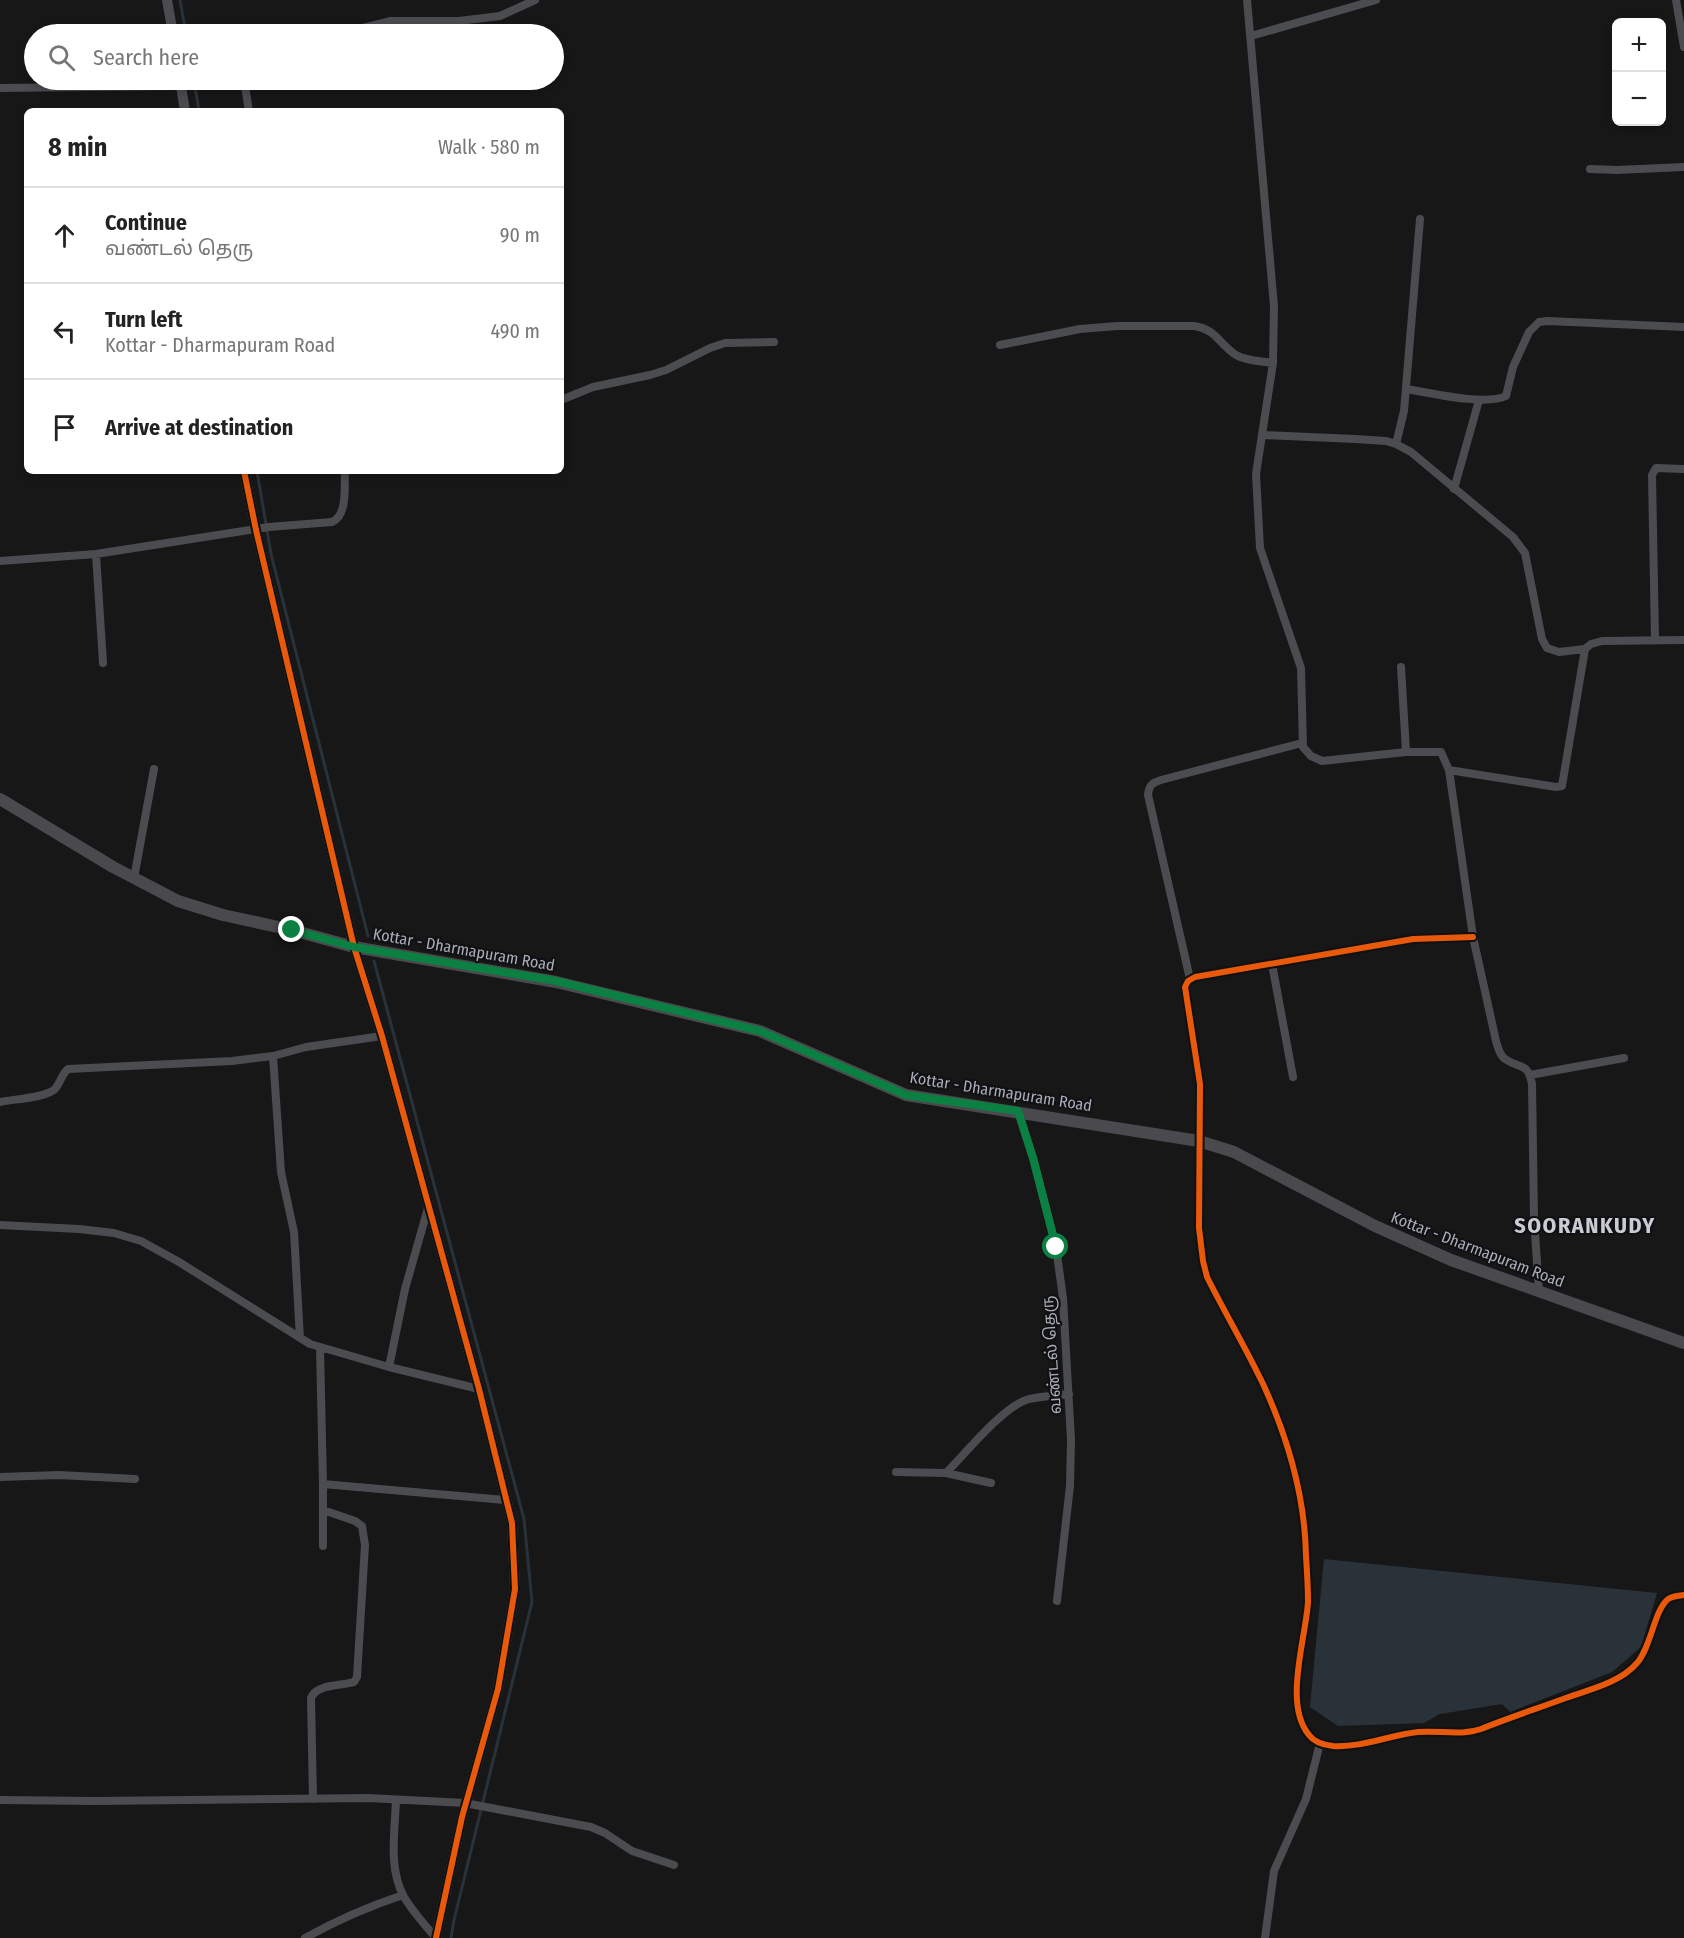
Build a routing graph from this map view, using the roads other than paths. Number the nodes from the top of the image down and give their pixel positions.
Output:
1 (167, 0) edge
2 (535, 0) edge
3 (1247, 0) edge
4 (1376, 0) edge
5 (1676, 0) edge
6 (171, 24) edge
7 (379, 24) edge
8 (1251, 36) junction
9 (1684, 47) edge
10 (24, 87) edge
11 (0, 88) edge
12 (182, 90) edge
13 (245, 90) edge
14 (185, 108) edge
15 (248, 108) edge
16 (1684, 167) edge
17 (1590, 169) dead end
18 (1420, 219) dead end
19 (1684, 327) edge
20 (774, 342) dead end
21 (1000, 345) dead end
22 (1273, 363) junction
23 (1406, 389) junction
24 (564, 399) edge
25 (1479, 400) junction
26 (1262, 435) junction
27 (1396, 444) junction
28 (1684, 469) edge
29 (245, 474) edge
30 (345, 474) edge
31 (1454, 489) junction
32 (262, 528) junction
33 (96, 554) junction
34 (0, 561) edge
35 (1655, 640) junction
36 (1684, 640) edge
37 (1585, 649) junction
38 (103, 663) dead end
39 (1401, 667) dead end
40 (1302, 743) junction
41 (1406, 752) junction
42 (154, 769) dead end
43 (1449, 770) junction
44 (0, 799) edge
45 (134, 878) junction
46 (1473, 937) junction
47 (354, 947) junction
48 (1272, 964) junction
49 (1190, 979) junction
50 (382, 1036) junction
51 (273, 1056) junction
52 (1624, 1058) dead end
53 (1530, 1075) junction
54 (1293, 1077) dead end
55 (0, 1102) edge
56 (1018, 1111) junction
57 (1199, 1141) junction
58 (428, 1208) junction
59 (0, 1225) edge
60 (1539, 1291) junction
61 (300, 1338) junction
62 (1684, 1343) edge
63 (321, 1348) junction
64 (388, 1367) junction
65 (479, 1389) junction
66 (1069, 1395) junction
67 (896, 1472) dead end
68 (946, 1473) junction
69 (0, 1477) edge
70 (135, 1479) dead end
71 (991, 1483) dead end
72 (323, 1484) junction
73 (505, 1500) junction
74 (323, 1510) junction
75 (323, 1546) dead end
76 (1684, 1595) edge
77 (1057, 1601) dead end
78 (1320, 1743) junction
79 (313, 1799) junction
80 (0, 1800) edge
81 (396, 1800) junction
82 (469, 1804) junction
83 (674, 1865) dead end
84 (403, 1895) junction
85 (305, 1938) edge
86 (436, 1938) edge
87 (1265, 1938) edge

1 - 6 street
2 - 7 street
3 - 8 street
4 - 8 street
5 - 9 street
8 - 22 street
10 - 11 street
12 - 14 street
13 - 15 street
16 - 17 street
18 - 23 street
19 - 25 street
20 - 24 street
21 - 22 street
22 - 26 street
23 - 25 street
23 - 27 street
25 - 31 street
26 - 27 street
26 - 40 street
27 - 31 street
28 - 35 street
29 - 32 street
30 - 32 street
31 - 37 street
32 - 33 street
32 - 47 street
33 - 34 street
33 - 38 street
35 - 36 street
35 - 37 street
37 - 43 street
39 - 41 street
40 - 41 street
40 - 49 street
41 - 43 street
42 - 45 street
43 - 46 street
44 - 45 main road, Kottar - Dharmapuram Road
45 - 47 main road, Kottar - Dharmapuram Road
46 - 48 street
46 - 53 street
47 - 50 street
47 - 56 main road, Kottar - Dharmapuram Road
48 - 49 street
48 - 54 street
49 - 57 street
50 - 51 street
50 - 58 street
51 - 55 street
51 - 61 street
52 - 53 street
53 - 60 street
56 - 57 main road, Kottar - Dharmapuram Road
56 - 66 street, வண்டல் தெரு
57 - 60 main road, Kottar - Dharmapuram Road
57 - 78 street
58 - 64 street
58 - 65 street
59 - 61 street
60 - 62 main road, Kottar - Dharmapuram Road
61 - 63 street
63 - 64 street
63 - 72 street
64 - 65 street
65 - 73 street
66 - 68 street
66 - 77 street, வண்டல் தெரு
67 - 68 street
68 - 71 street
69 - 70 street
72 - 73 street
72 - 74 street
73 - 82 street
74 - 75 street
74 - 79 street
76 - 78 street
78 - 87 street
79 - 80 street
79 - 81 street
81 - 82 street
81 - 84 street
82 - 83 street
82 - 86 street
84 - 85 street
84 - 86 street

